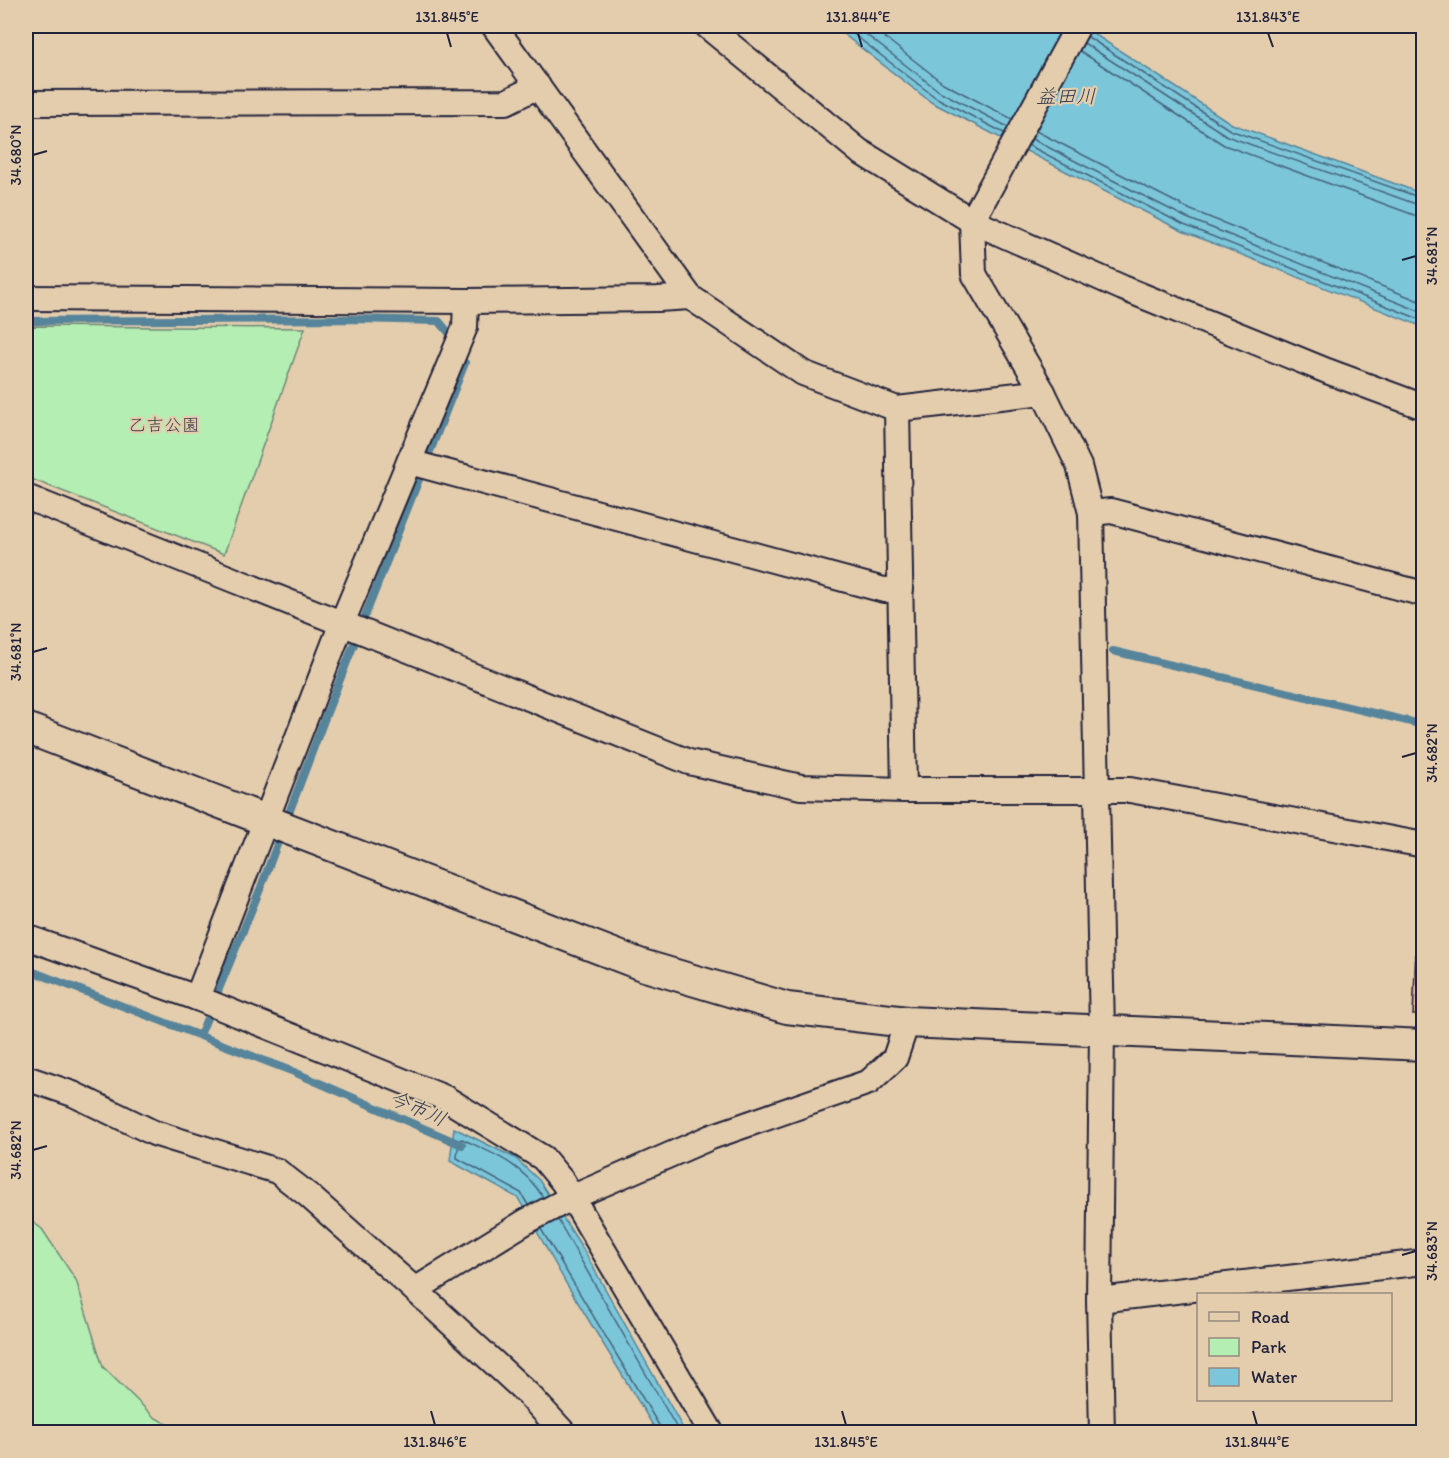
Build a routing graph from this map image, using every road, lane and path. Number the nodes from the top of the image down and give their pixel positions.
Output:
1 (494, 26) edge
2 (707, 26) edge
3 (1078, 26) edge
4 (537, 86) junction
5 (26, 103) edge
6 (972, 221) junction
7 (690, 297) junction
8 (26, 298) edge
9 (466, 302) junction
10 (1043, 392) junction
11 (1424, 407) edge
12 (897, 409) junction
13 (409, 462) junction
14 (26, 497) edge
15 (1091, 513) junction
16 (901, 589) junction
17 (1424, 594) edge
18 (342, 623) junction
19 (26, 728) edge
20 (1096, 789) junction
21 (904, 790) junction
22 (267, 820) junction
23 (1424, 846) edge
24 (26, 937) edge
25 (197, 998) junction
26 (907, 1022) junction
27 (1102, 1030) junction
28 (1424, 1045) edge
29 (26, 1078) edge
30 (565, 1202) junction
31 (1424, 1262) edge
32 (415, 1290) junction
33 (1099, 1300) junction
34 (563, 1432) edge
35 (711, 1432) edge
36 (1102, 1432) edge

1 - 4 street
2 - 6 street
3 - 6 street
4 - 5 street
4 - 7 street
6 - 10 street
6 - 11 street
7 - 9 street
7 - 12 street
8 - 9 street
9 - 13 street
10 - 12 street
10 - 15 street
12 - 16 street
13 - 16 street
13 - 18 street
14 - 18 street
15 - 17 street
15 - 20 street
16 - 21 street
18 - 21 street
18 - 22 street
19 - 22 street
20 - 21 street
20 - 23 street
20 - 27 street
22 - 25 street
22 - 26 street
24 - 25 street
25 - 30 street
26 - 27 street
26 - 30 street
27 - 28 street
27 - 33 street
29 - 32 street
30 - 32 street
30 - 35 street
31 - 33 street
32 - 34 street
33 - 36 street

